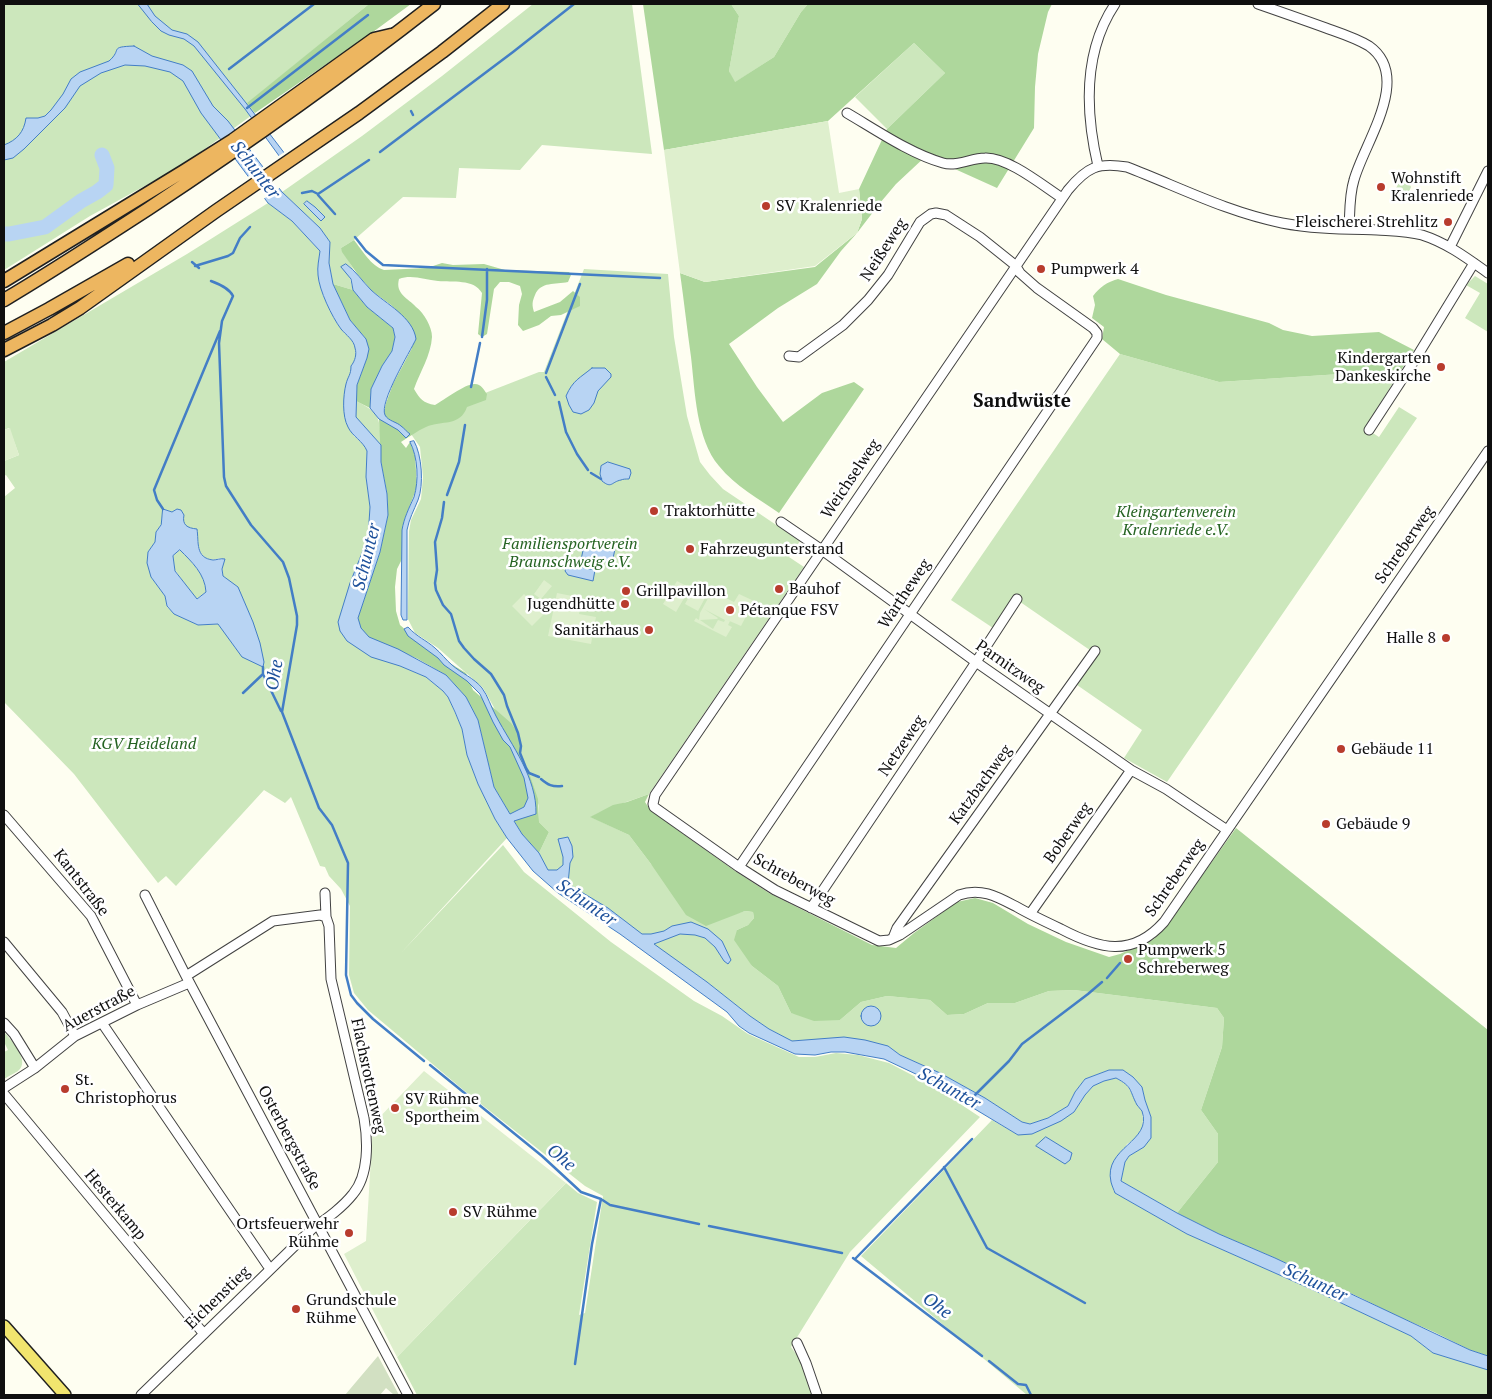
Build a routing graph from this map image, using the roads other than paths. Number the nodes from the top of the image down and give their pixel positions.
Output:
1 (434, 4) edge
2 (503, 4) edge
3 (1115, 4) edge
4 (1258, 4) edge
5 (848, 114) dead end
6 (1098, 166) junction
7 (1488, 171) edge
8 (188, 176) junction
9 (1062, 198) junction
10 (216, 211) junction
11 (1349, 229) junction
12 (1450, 248) junction
13 (1474, 262) junction
14 (1015, 265) junction
15 (1488, 273) edge
16 (4, 281) edge
17 (4, 300) edge
18 (4, 333) edge
19 (1097, 338) joint
20 (4, 350) edge
21 (788, 356) dead end
22 (1369, 430) dead end
23 (1488, 452) edge
24 (780, 522) dead end
25 (822, 550) junction
26 (1017, 600) dead end
27 (910, 613) junction
28 (1095, 651) dead end
29 (976, 662) junction
30 (1051, 714) junction
31 (1131, 770) junction
32 (657, 811) joint
33 (4, 815) edge
34 (1227, 830) junction
35 (738, 866) junction
36 (325, 894) dead end
37 (145, 895) dead end
38 (811, 908) junction
39 (1030, 914) junction
40 (326, 917) junction
41 (892, 938) junction
42 (4, 942) edge
43 (188, 979) junction
44 (137, 1005) junction
45 (4, 1023) edge
46 (102, 1023) junction
47 (75, 1036) junction
48 (35, 1068) junction
49 (4, 1088) edge
50 (4, 1094) edge
51 (318, 1224) junction
52 (270, 1269) junction
53 (4, 1326) edge
54 (204, 1334) junction
55 (797, 1343) dead end
56 (66, 1395) edge
57 (141, 1395) edge
58 (408, 1395) edge
59 (817, 1395) edge

1 - 8 highway
2 - 10 highway
3 - 6 street
4 - 11 street
5 - 9 street
6 - 9 street, Weichselweg
6 - 11 street
7 - 12 street
8 - 16 highway
8 - 17 highway
9 - 14 street, Weichselweg
10 - 18 highway
10 - 20 highway
11 - 12 street
12 - 13 street
13 - 15 street
13 - 22 street
14 - 19 street, Neißeweg
14 - 21 street, Neißeweg
14 - 25 street, Weichselweg
19 - 27 street, Wartheweg
23 - 34 street, Schreberweg
24 - 25 street, Parnitzweg
25 - 27 street, Parnitzweg
25 - 32 street, Weichselweg
26 - 29 street, Netzeweg
27 - 29 street, Parnitzweg
27 - 35 street, Wartheweg
28 - 30 street, Katzbachweg
29 - 30 street, Parnitzweg
29 - 38 street, Netzeweg
30 - 31 street, Parnitzweg
30 - 41 street, Katzbachweg
31 - 34 street, Parnitzweg
31 - 39 street, Boberweg
32 - 35 street, Schreberweg
33 - 44 street, Kantstraße
34 - 39 street, Schreberweg
35 - 38 street, Schreberweg
36 - 40 street, Flachsrottenweg
37 - 43 street, Osterbergstraße
38 - 41 street, Schreberweg
39 - 41 street, Schreberweg
40 - 43 street
40 - 51 street, Flachsrottenweg
42 - 47 street
43 - 44 street, Auerstraße
43 - 51 street, Osterbergstraße
44 - 46 street, Auerstraße
45 - 48 street
46 - 47 street, Auerstraße
46 - 52 street
47 - 48 street, Auerstraße
48 - 49 street, Auerstraße
50 - 54 street, Hesterkamp
51 - 52 street, Eichenstieg
51 - 58 street, Osterbergstraße
52 - 54 street, Eichenstieg
53 - 56 main road
54 - 57 street, Eichenstieg
55 - 59 street

